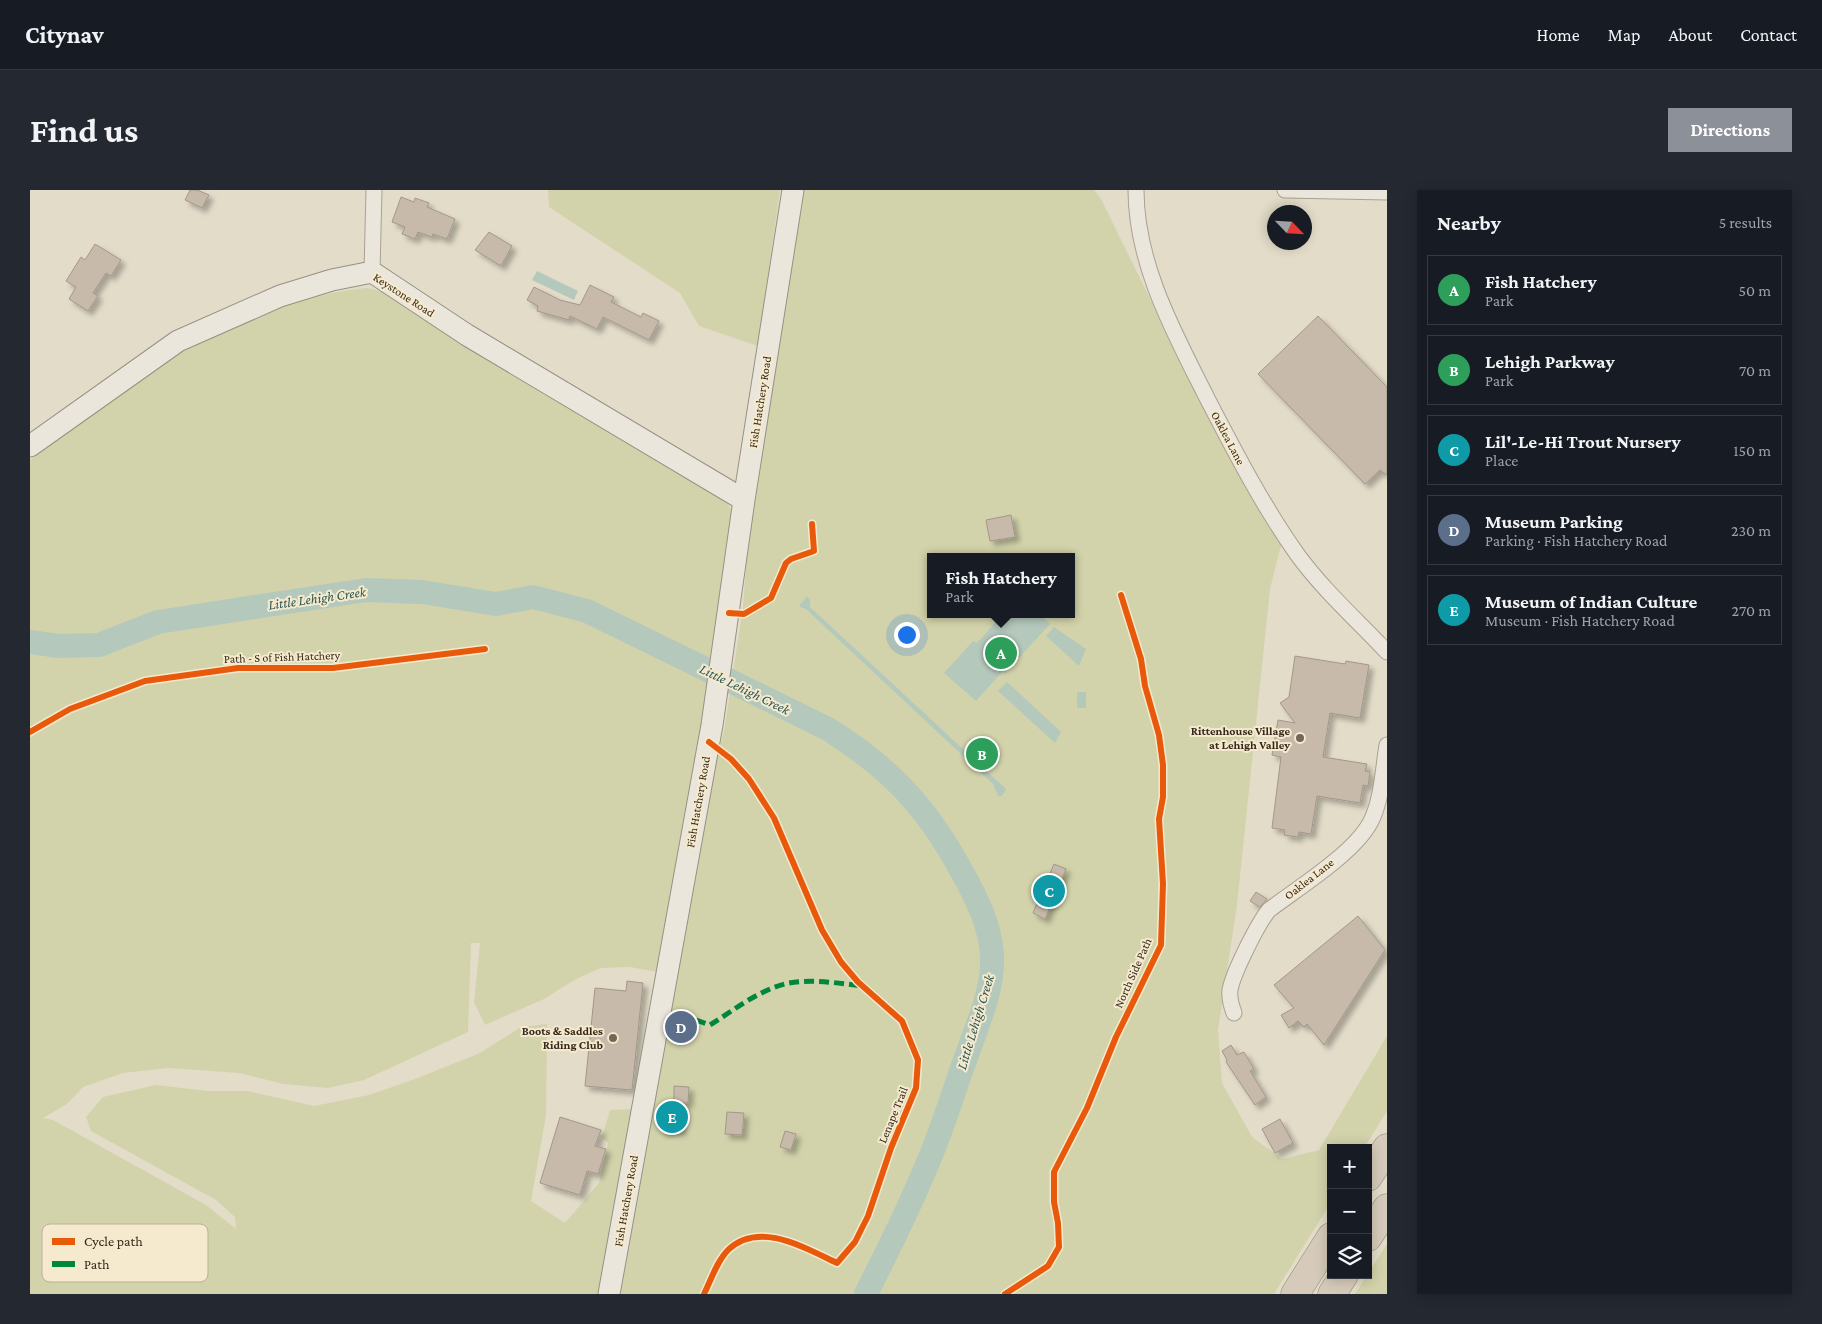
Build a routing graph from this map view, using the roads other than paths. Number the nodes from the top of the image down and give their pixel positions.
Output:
1 (374, 190) edge
2 (793, 190) edge
3 (1136, 190) edge
4 (1285, 190) edge
5 (1387, 192) edge
6 (372, 272) junction
7 (30, 446) edge
8 (744, 500) junction
9 (1387, 652) edge
10 (1387, 745) edge
11 (1234, 1013) dead end
12 (1387, 1148) edge
13 (1372, 1171) edge
14 (1387, 1208) edge
15 (1370, 1234) edge
16 (1327, 1243) edge
17 (1341, 1279) edge
18 (609, 1294) edge
19 (1295, 1294) edge
20 (1332, 1294) edge

1 - 6 street
2 - 8 street, Fish Hatchery Road
3 - 9 street, Oaklea Lane
4 - 5 street
6 - 7 street, Keystone Road
6 - 8 street, Keystone Road
8 - 18 street, Fish Hatchery Road
10 - 11 street, Oaklea Lane
12 - 13 highway
14 - 15 highway
16 - 19 highway
17 - 20 highway

